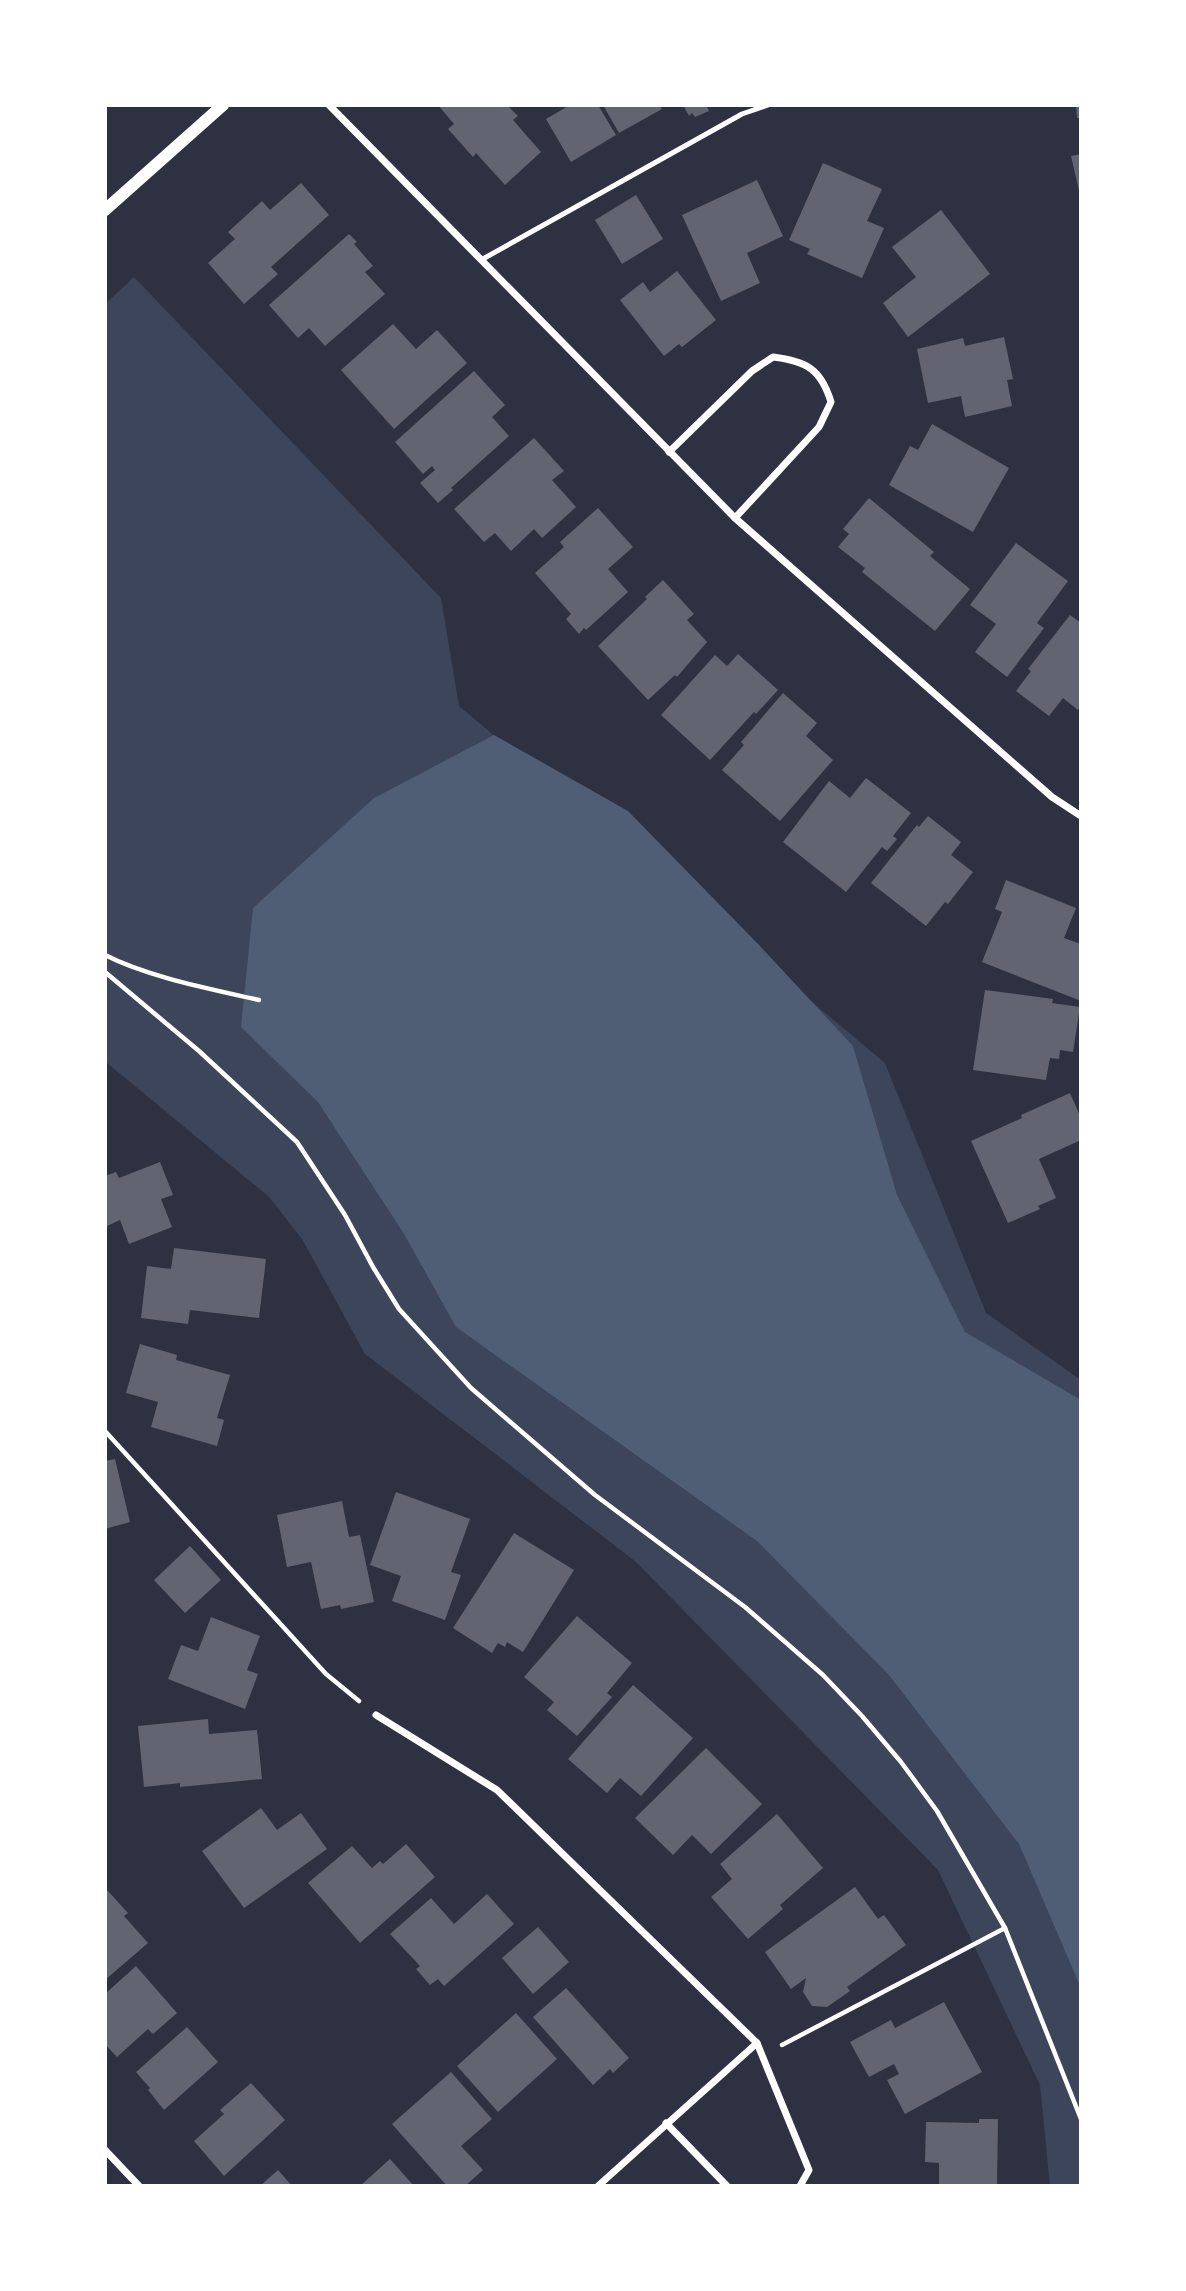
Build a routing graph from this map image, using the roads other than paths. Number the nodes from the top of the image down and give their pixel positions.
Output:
1 (223, 105) edge
2 (329, 105) edge
3 (768, 105) edge
4 (105, 210) edge
5 (481, 260) junction
6 (669, 452) junction
7 (735, 518) junction
8 (1081, 816) edge
9 (376, 1715) road end
10 (757, 2043) junction
11 (666, 2123) junction
12 (105, 2150) edge
13 (139, 2186) edge
14 (598, 2186) edge
15 (727, 2186) edge
16 (800, 2186) edge

1 - 4 street
2 - 5 street
3 - 5 lane
5 - 6 street
6 - 7 street
6 - 7 street
7 - 8 street
9 - 10 street
10 - 11 street
10 - 16 street
11 - 14 street
11 - 15 street
12 - 13 street

